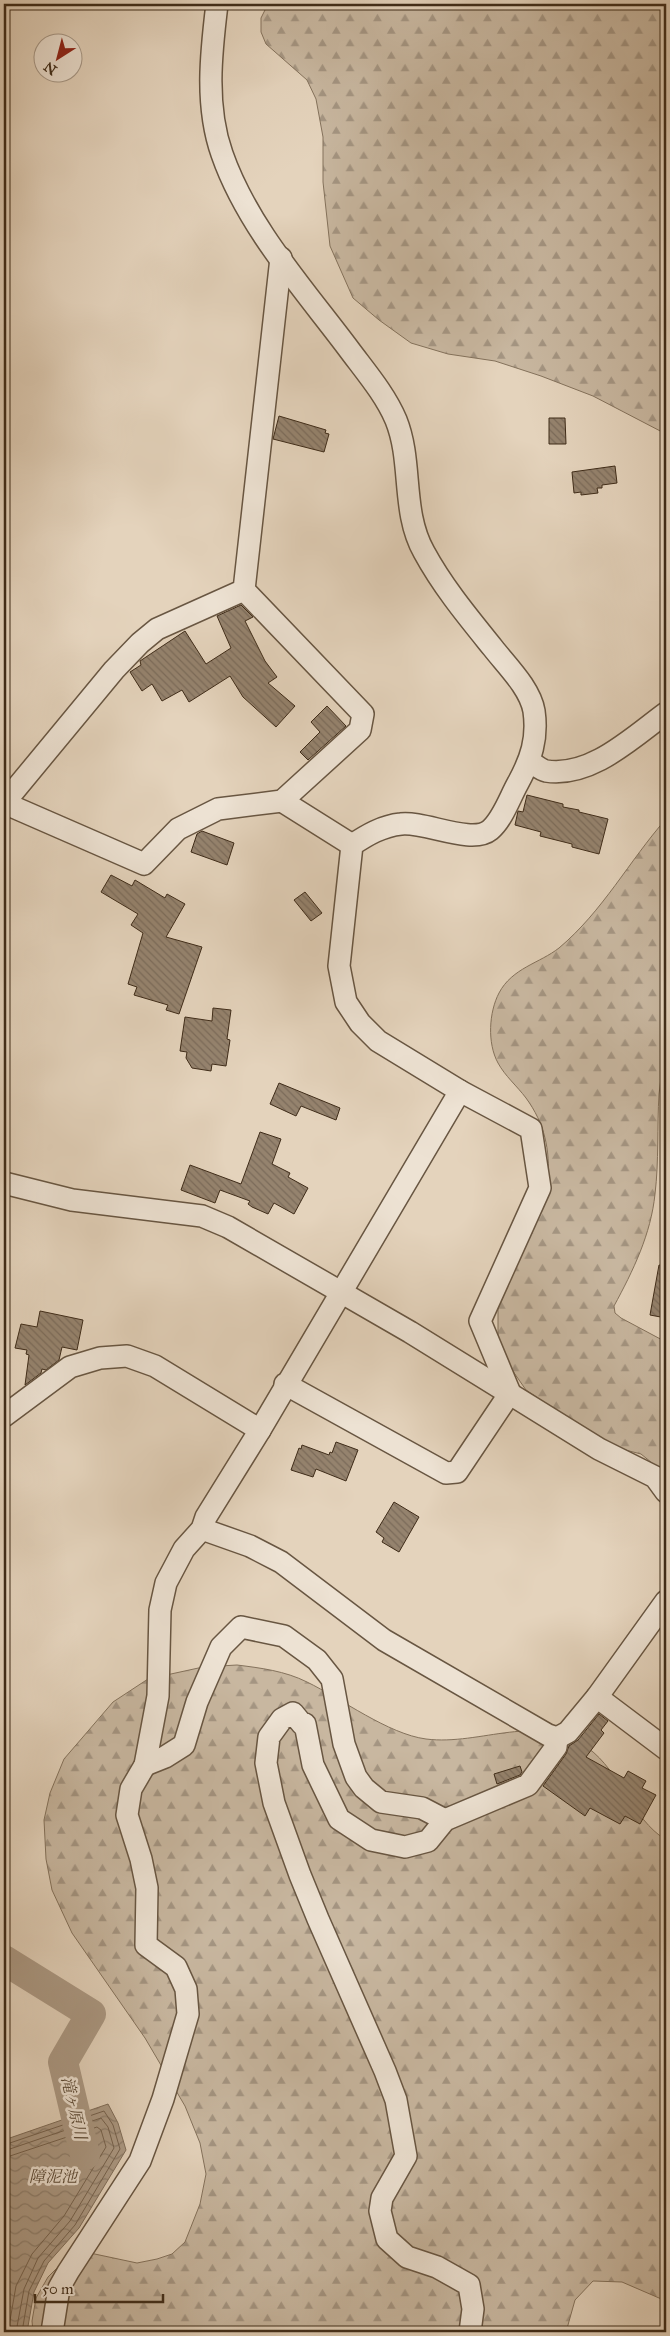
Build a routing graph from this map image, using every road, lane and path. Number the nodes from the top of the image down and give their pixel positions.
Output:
1 (216, 4) edge
2 (281, 258) junction
3 (244, 590) junction
4 (666, 713) edge
5 (529, 761) junction
6 (282, 801) junction
7 (4, 803) edge
8 (352, 845) junction
9 (460, 1091) junction
10 (4, 1183) edge
11 (340, 1292) junction
12 (286, 1384) junction
13 (510, 1393) junction
14 (4, 1416) edge
15 (260, 1430) junction
16 (666, 1492) edge
17 (202, 1529) junction
18 (666, 1601) edge
19 (597, 1697) junction
20 (557, 1738) junction
21 (666, 1749) edge
22 (145, 1765) junction
23 (445, 1820) junction
24 (52, 2332) edge
25 (470, 2332) edge

1 - 2 street
2 - 3 street
2 - 5 street
3 - 6 street
3 - 7 street
4 - 5 street
5 - 8 street
6 - 7 street
6 - 8 street
8 - 9 street
9 - 11 street
9 - 13 street
10 - 11 street
11 - 12 street
11 - 13 street
12 - 13 street
12 - 15 street
13 - 16 street
14 - 15 street
15 - 17 street
17 - 20 street
17 - 22 street
18 - 19 street
19 - 20 street
19 - 21 street
20 - 23 street
22 - 23 street
22 - 24 street
23 - 25 street

